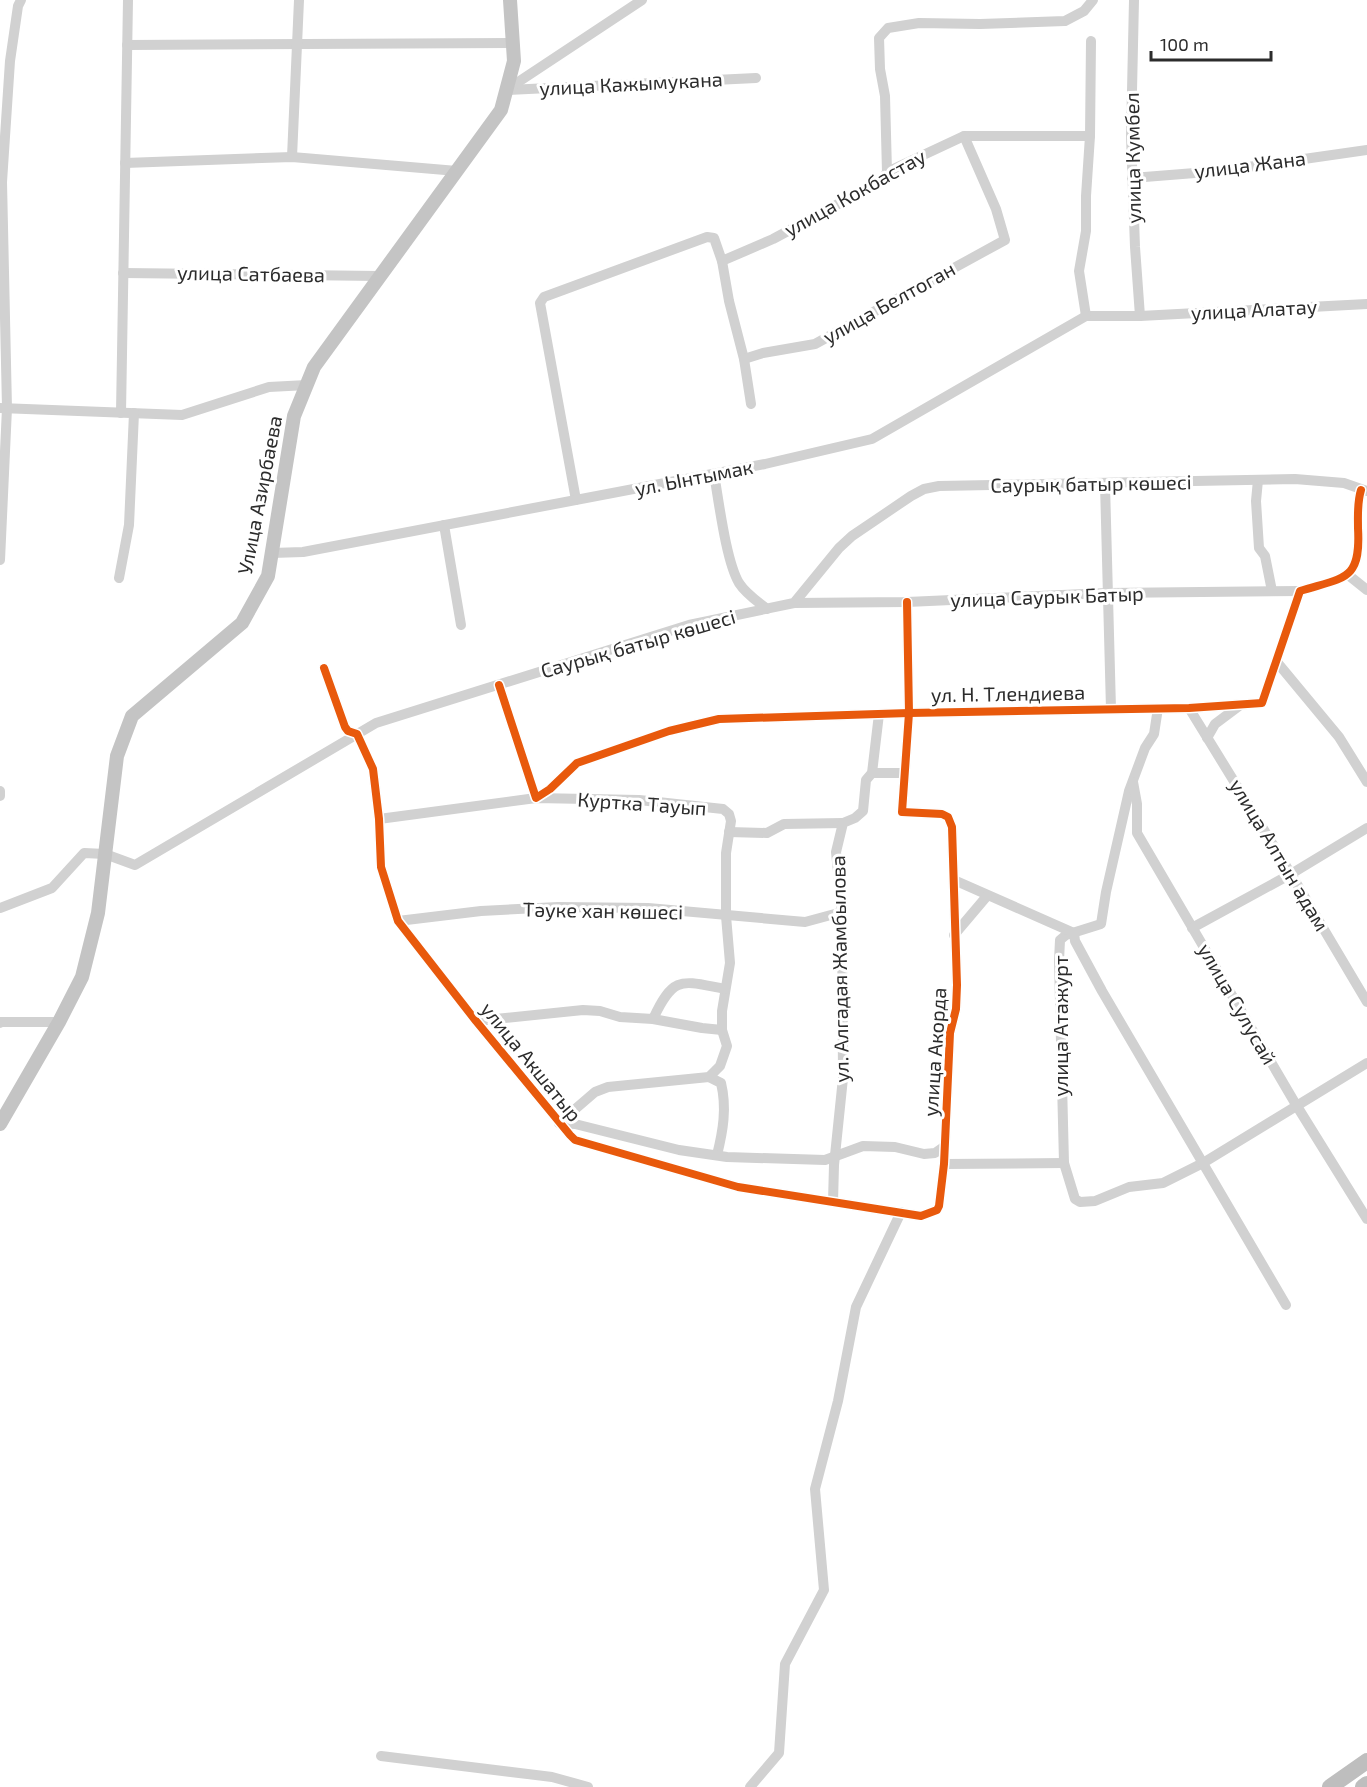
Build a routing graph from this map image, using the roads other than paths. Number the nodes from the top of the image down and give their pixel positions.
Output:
1 (21, 0) edge
2 (128, 0) edge
3 (299, 0) edge
4 (510, 0) edge
5 (642, 0) edge
6 (1093, 0) edge
7 (1134, 0) edge
8 (1091, 41) dead end
9 (513, 43) junction
10 (298, 44) junction
11 (128, 45) junction
12 (5, 61) edge
13 (756, 78) dead end
14 (506, 90) junction
15 (964, 136) junction
16 (1090, 136) junction
17 (1367, 150) edge
18 (292, 157) junction
19 (125, 163) junction
20 (457, 171) junction
21 (887, 172) junction
22 (1132, 178) junction
23 (722, 261) junction
24 (123, 273) junction
25 (379, 276) junction
26 (2, 277) edge
27 (1367, 304) edge
28 (1086, 316) junction
29 (1140, 316) junction
30 (744, 359) junction
31 (307, 385) junction
32 (751, 404) dead end
33 (3, 408) edge
34 (121, 413) junction
35 (134, 413) junction
36 (714, 474) junction
37 (1258, 480) junction
38 (1106, 484) junction
39 (1364, 490) edge
40 (576, 500) junction
41 (444, 525) junction
42 (272, 553) junction
43 (0, 560) edge
44 (1347, 574) junction
45 (119, 578) dead end
46 (1367, 590) edge
47 (1272, 591) junction
48 (1300, 591) junction
49 (1107, 593) junction
50 (907, 602) junction
51 (794, 603) junction
52 (767, 609) junction
53 (461, 625) dead end
54 (1276, 661) junction
55 (324, 668) dead end
56 (499, 685) junction
57 (1242, 705) junction
58 (1158, 708) junction
59 (1189, 708) junction
60 (1112, 709) junction
61 (909, 712) junction
62 (879, 714) junction
63 (357, 734) junction
64 (1207, 738) junction
65 (872, 773) junction
66 (904, 773) junction
67 (1133, 781) junction
68 (1367, 782) edge
69 (0, 791) edge
70 (0, 796) edge
71 (536, 798) junction
72 (379, 819) junction
73 (843, 823) junction
74 (1367, 828) edge
75 (729, 832) junction
76 (105, 854) junction
77 (1291, 874) junction
78 (954, 880) junction
79 (987, 896) junction
80 (0, 908) edge
81 (842, 912) junction
82 (726, 916) junction
83 (398, 921) junction
84 (1192, 928) junction
85 (1074, 933) junction
86 (954, 935) junction
87 (725, 989) junction
88 (1367, 1002) edge
89 (653, 1019) junction
90 (476, 1021) junction
91 (0, 1022) edge
92 (59, 1022) junction
93 (722, 1030) junction
94 (1367, 1063) edge
95 (709, 1077) junction
96 (1297, 1107) junction
97 (560, 1123) junction
98 (0, 1124) edge
99 (945, 1146) junction
100 (717, 1155) junction
101 (835, 1156) junction
102 (1064, 1163) junction
103 (1203, 1163) junction
104 (944, 1164) junction
105 (834, 1202) junction
106 (939, 1206) joint
107 (901, 1212) junction
108 (1367, 1219) edge
109 (1286, 1305) dead end
110 (381, 1756) dead end
111 (1367, 1761) edge
112 (1367, 1784) edge
113 (588, 1787) edge
114 (750, 1787) edge
115 (1330, 1787) edge
116 (1362, 1787) edge

1 - 12 street
2 - 11 street
3 - 10 street
4 - 9 main road, Улица Азирбаева
5 - 14 street
6 - 21 street
7 - 22 street, улица Кумбел
8 - 16 street
9 - 10 street
9 - 14 main road, Улица Азирбаева
10 - 11 street
10 - 18 street
11 - 19 street
12 - 26 street
13 - 14 street, улица Кажымукана
14 - 20 main road, Улица Азирбаева
15 - 16 street, улица Кокбастау
15 - 21 street, улица Кокбастау
15 - 30 street, улица Белтоган
16 - 28 street
17 - 22 street, улица Жана
18 - 19 street
18 - 20 street
19 - 24 street
20 - 25 main road, Улица Азирбаева
21 - 23 street, улица Кокбастау
22 - 29 street, улица Кумбел
23 - 30 street
23 - 40 street
24 - 25 street, улица Сатбаева
24 - 34 street
25 - 31 main road, Улица Азирбаева
26 - 33 street
27 - 29 street, улица Алатау
28 - 29 street, улица Алатау
28 - 36 street, ул. Ынтымак
30 - 32 street
31 - 35 street
31 - 42 main road, Улица Азирбаева
33 - 34 street
33 - 43 street
34 - 35 street
35 - 45 street
36 - 40 street, ул. Ынтымак
36 - 52 street
37 - 38 street, Саурық батыр көшесі
37 - 39 street, Саурық батыр көшесі
37 - 47 street
38 - 49 street
38 - 51 street, Саурық батыр көшесі
39 - 44 street
40 - 41 street, ул. Ынтымак
41 - 42 street, ул. Ынтымак
41 - 53 street
42 - 76 main road, Улица Азирбаева
44 - 46 street
44 - 48 street, улица Саурык Батыр
47 - 48 street, улица Саурык Батыр
47 - 49 street, улица Саурык Батыр
48 - 54 street
49 - 50 street, улица Саурык Батыр
49 - 60 street
50 - 51 street, улица Саурык Батыр
50 - 61 street
51 - 52 street, Саурық батыр көшесі
52 - 56 street, Саурық батыр көшесі
54 - 57 street, ул. Н. Тлендиева
54 - 68 street
55 - 63 street, улица Акшатыр
56 - 63 street, Саурық батыр көшесі
56 - 71 street
57 - 59 street, ул. Н. Тлендиева
57 - 64 street
58 - 59 street, ул. Н. Тлендиева
58 - 60 street, ул. Н. Тлендиева
58 - 67 street, улица Атажурт
59 - 64 street, улица Алтын адам
60 - 61 street, ул. Н. Тлендиева
61 - 62 street, ул. Н. Тлендиева
61 - 66 street
62 - 65 street
62 - 71 street, ул. Н. Тлендиева
63 - 72 street, улица Акшатыр
63 - 76 street, Саурық батыр көшесі
64 - 77 street, улица Алтын адам
65 - 66 street
65 - 73 street
66 - 78 street, улица Акорда
67 - 84 street, улица Сулусай
67 - 85 street, улица Атажурт
69 - 70 street
71 - 72 street, Куртка Тауып
71 - 75 street, Куртка Тауып
72 - 83 street, улица Акшатыр
73 - 75 street
73 - 81 street, ул. Алгадая Жамбылова
74 - 77 street
75 - 82 street, Куртка Тауып
76 - 80 street
76 - 92 main road, Улица Азирбаева
77 - 84 street
77 - 88 street, улица Алтын адам
78 - 79 street
78 - 86 street, улица Акорда
79 - 85 street
79 - 86 street
81 - 82 street, Тәуке хан көшесі
81 - 101 street, ул. Алгадая Жамбылова
82 - 83 street, Тәуке хан көшесі
82 - 87 street, Куртка Тауып
83 - 90 street, улица Акшатыр
84 - 96 street, улица Сулусай
85 - 102 street, улица Атажурт
85 - 103 street
86 - 99 street, улица Акорда
87 - 89 street
87 - 93 street, Куртка Тауып
89 - 90 street
89 - 93 street
90 - 97 street, улица Акшатыр
91 - 92 street
92 - 98 main road, Улица Азирбаева
93 - 95 street, Куртка Тауып
94 - 96 street
95 - 97 street
95 - 100 street
96 - 103 street
96 - 108 street, улица Сулусай
97 - 100 street
97 - 105 street, улица Акшатыр
99 - 101 street
99 - 104 street, улица Акорда
100 - 101 street
101 - 105 street, ул. Алгадая Жамбылова
102 - 103 street, улица Атажурт
102 - 104 street
103 - 109 street
104 - 106 street, улица Акорда
105 - 107 street, улица Акшатыр
106 - 107 street, улица Акшатыр
107 - 114 street
110 - 113 street
111 - 115 highway
112 - 116 highway

